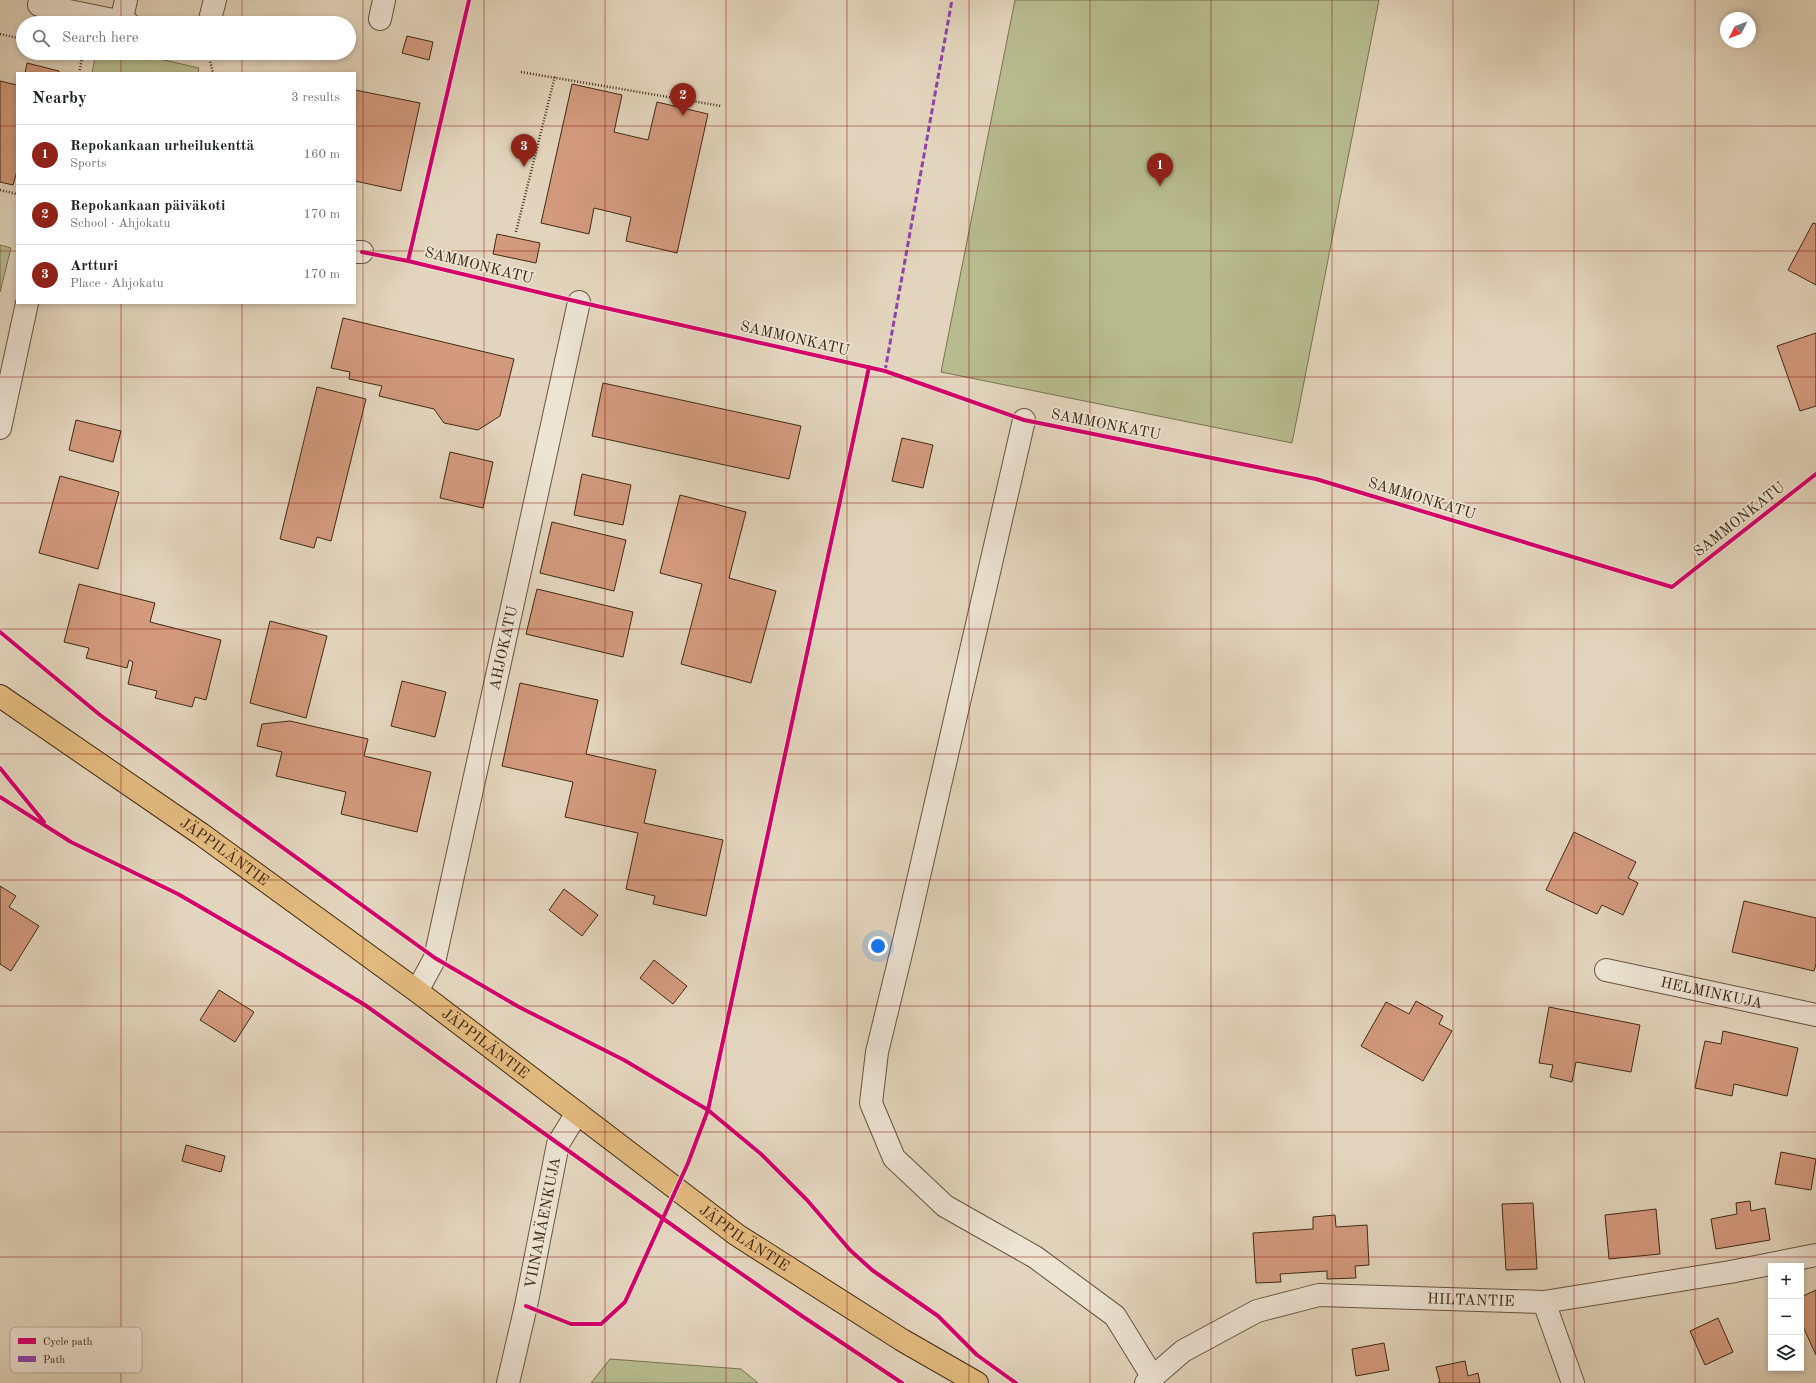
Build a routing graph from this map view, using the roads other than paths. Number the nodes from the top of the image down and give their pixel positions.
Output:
1 (40, 0) edge
2 (126, 0) edge
3 (215, 0) edge
4 (94, 16) edge
5 (125, 16) edge
6 (211, 16) edge
7 (580, 302) dead end
8 (27, 304) edge
9 (1024, 420) dead end
10 (0, 428) edge
11 (0, 696) edge
12 (1606, 970) dead end
13 (417, 991) junction
14 (1816, 1015) edge
15 (577, 1113) junction
16 (1816, 1255) edge
17 (1544, 1302) junction
18 (1149, 1380) edge
19 (508, 1383) edge
20 (976, 1383) edge
21 (1573, 1383) edge

1 - 4 street
2 - 5 street
3 - 6 street
7 - 13 street, AHJOKATU
8 - 10 street
9 - 18 street
11 - 13 main road, JÄPPILÄNTIE
12 - 14 street, HELMINKUJA
13 - 15 main road, JÄPPILÄNTIE
15 - 19 street, VIINAMÄENKUJA
15 - 20 main road, JÄPPILÄNTIE
16 - 17 street, HILTANTIE
17 - 18 street, HILTANTIE
17 - 21 street

